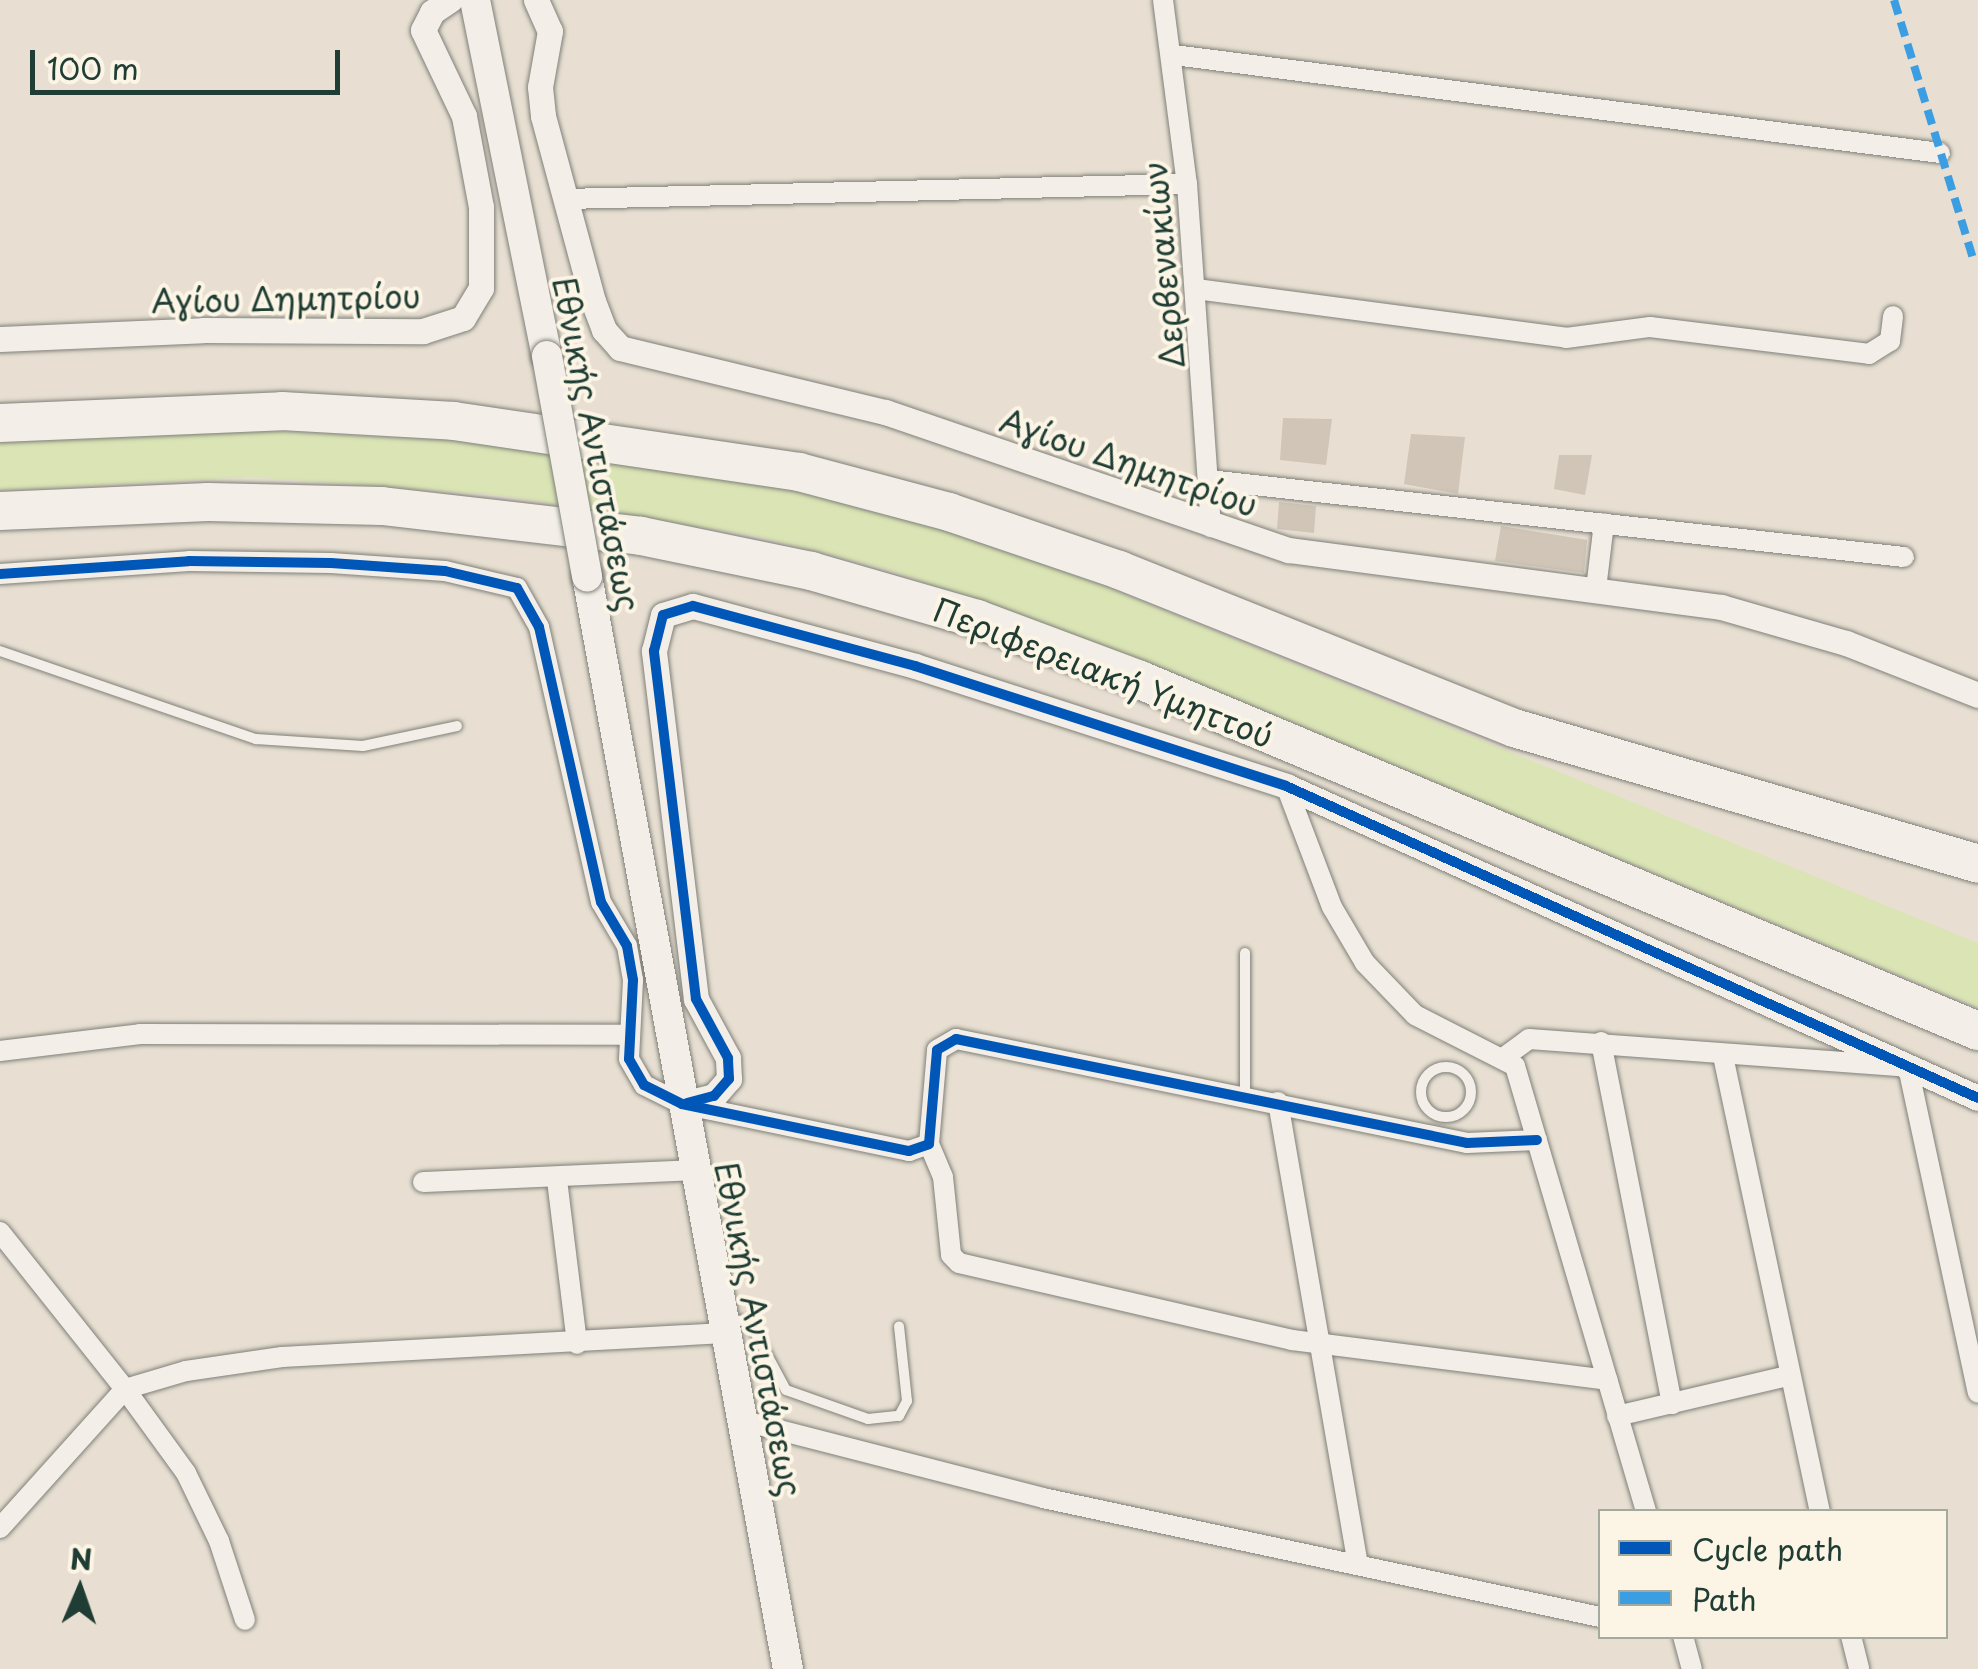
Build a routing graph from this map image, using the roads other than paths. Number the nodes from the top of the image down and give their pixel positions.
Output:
1 (450, 0) edge
2 (476, 0) edge
3 (536, 0) edge
4 (1162, 0) edge
5 (1174, 55) junction
6 (1940, 153) dead end
7 (1187, 184) junction
8 (565, 199) junction
9 (1196, 289) junction
10 (1893, 316) dead end
11 (0, 339) edge
12 (0, 423) edge
13 (1209, 480) junction
14 (0, 511) edge
15 (1604, 523) junction
16 (1212, 527) junction
17 (1904, 557) dead end
18 (0, 574) edge
19 (1596, 589) junction
20 (0, 651) edge
21 (1978, 695) edge
22 (456, 726) dead end
23 (1286, 786) junction
24 (1978, 864) edge
25 (1245, 953) dead end
26 (1978, 1031) edge
27 (628, 1035) junction
28 (1601, 1042) junction
29 (0, 1052) edge
30 (1723, 1056) junction
31 (1503, 1058) junction
32 (1908, 1067) junction
33 (1245, 1096) junction
34 (1978, 1098) edge
35 (1278, 1102) junction
36 (682, 1104) junction
37 (1442, 1112) junction
38 (1438, 1138) junction
39 (1537, 1140) junction
40 (929, 1144) junction
41 (693, 1170) junction
42 (557, 1180) junction
43 (424, 1182) dead end
44 (0, 1232) edge
45 (722, 1326) junction
46 (899, 1326) dead end
47 (577, 1344) junction
48 (1323, 1346) junction
49 (1788, 1376) junction
50 (1607, 1380) junction
51 (125, 1389) junction
52 (1978, 1393) edge
53 (1672, 1404) junction
54 (1617, 1416) junction
55 (740, 1420) junction
56 (1645, 1509) edge
57 (1819, 1509) edge
58 (0, 1528) edge
59 (1358, 1563) junction
60 (1598, 1617) edge
61 (245, 1620) dead end
62 (1684, 1639) edge
63 (1852, 1639) edge
64 (788, 1669) edge
65 (1692, 1669) edge
66 (1859, 1669) edge

1 - 11 street, Αγίου Δημητρίου
2 - 36 main road, Εθνικής Αντιστάσεως, bridge
3 - 8 street, Αγίου Δημητρίου
4 - 5 street, Δερβενακίων
5 - 6 street
5 - 7 street, Δερβενακίων
7 - 8 street
7 - 9 street, Δερβενακίων
8 - 16 street, Αγίου Δημητρίου
9 - 10 street
9 - 13 street, Δερβενακίων
12 - 24 highway
13 - 15 street
13 - 16 street, Δερβενακίων
14 - 26 highway, Περιφερειακή Υμηττού
15 - 17 street
15 - 19 street
16 - 19 street, Αγίου Δημητρίου
18 - 27 street
19 - 21 street, Αγίου Δημητρίου
20 - 22 lane
23 - 31 street
23 - 32 street
23 - 36 street
25 - 33 lane
27 - 29 street
27 - 36 street
28 - 30 street
28 - 31 street
28 - 53 street
30 - 32 street
30 - 49 street
31 - 39 street
32 - 34 street
32 - 52 street
33 - 35 street
33 - 40 street
35 - 38 street
35 - 48 street
36 - 40 street
36 - 41 main road, Εθνικής Αντιστάσεως
37 - 37 lane
37 - 38 lane
38 - 39 street
39 - 50 street
40 - 48 street
41 - 42 street
41 - 45 main road, Εθνικής Αντιστάσεως
42 - 43 street
42 - 47 street
44 - 51 street
45 - 46 lane
45 - 47 street
45 - 55 main road, Εθνικής Αντιστάσεως
47 - 51 street
48 - 50 street
48 - 59 street
49 - 53 street
49 - 57 street
50 - 54 street
51 - 58 street
51 - 61 street
53 - 54 street
54 - 56 street
55 - 59 street
55 - 64 main road, Εθνικής Αντιστάσεως
59 - 60 street
62 - 65 street
63 - 66 street

